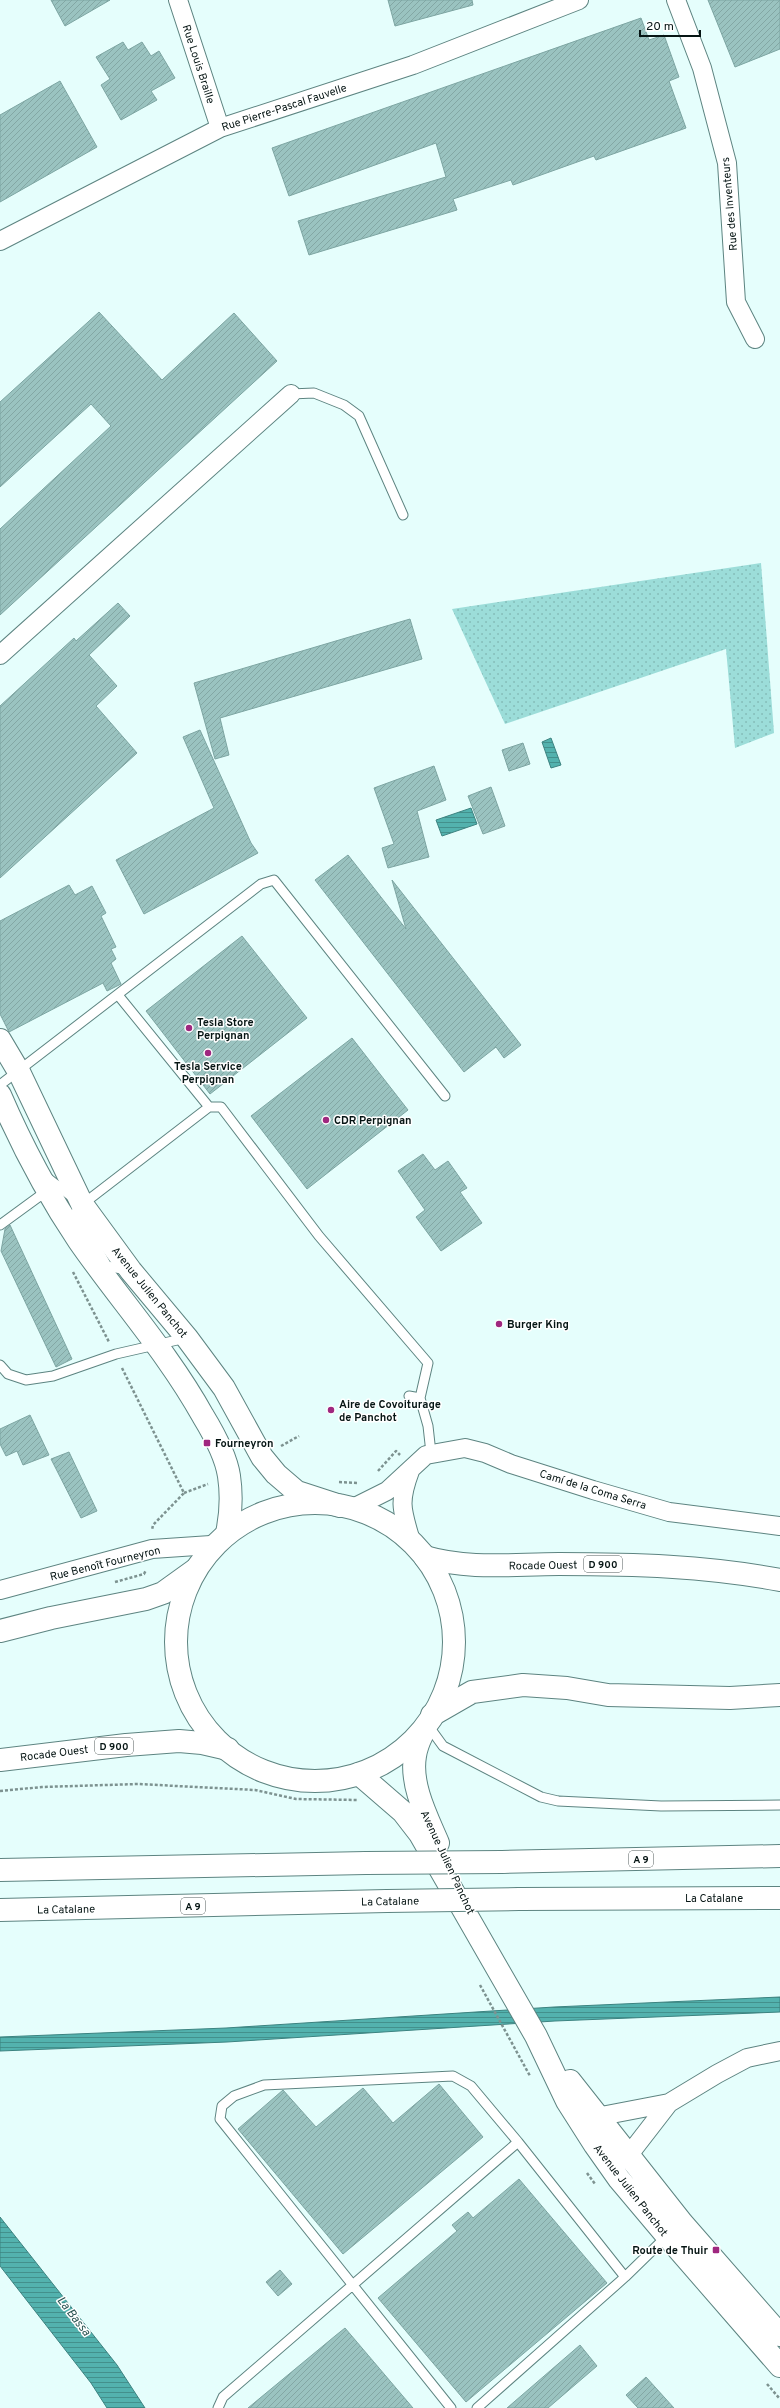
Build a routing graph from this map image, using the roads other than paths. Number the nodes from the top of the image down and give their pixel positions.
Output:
1 (178, 0) edge
2 (579, 0) edge
3 (676, 0) edge
4 (220, 128) junction
5 (0, 241) edge
6 (755, 339) dead end
7 (291, 394) joint
8 (403, 515) dead end
9 (0, 655) edge
10 (118, 995) junction
11 (0, 1040) edge
12 (19, 1072) junction
13 (0, 1085) edge
14 (0, 1095) edge
15 (445, 1096) dead end
16 (209, 1107) junction
17 (16, 1134) junction
18 (47, 1189) junction
19 (82, 1204) junction
20 (0, 1225) edge
21 (131, 1271) junction
22 (188, 1338) junction
23 (157, 1343) junction
24 (0, 1365) edge
25 (4, 1376) edge
26 (409, 1396) dead end
27 (420, 1398) junction
28 (431, 1453) junction
29 (412, 1466) junction
30 (345, 1507) junction
31 (780, 1526) edge
32 (219, 1539) junction
33 (418, 1549) junction
34 (195, 1570) junction
35 (780, 1580) edge
36 (0, 1590) edge
37 (0, 1631) edge
38 (780, 1695) edge
39 (427, 1725) junction
40 (228, 1749) junction
41 (0, 1760) edge
42 (360, 1774) junction
43 (780, 1805) edge
44 (780, 1856) edge
45 (0, 1870) edge
46 (780, 1898) edge
47 (0, 1910) edge
48 (507, 1984) junction
49 (536, 2036) junction
50 (780, 2051) edge
51 (566, 2101) junction
52 (670, 2103) junction
53 (596, 2117) junction
54 (518, 2142) junction
55 (604, 2144) junction
56 (628, 2156) junction
57 (619, 2179) junction
58 (667, 2226) junction
59 (625, 2277) junction
60 (354, 2286) junction
61 (743, 2293) junction
62 (780, 2335) edge
63 (780, 2366) edge
64 (218, 2408) edge
65 (451, 2408) edge
66 (477, 2408) edge

1 - 4 street, Rue Louis Braille
2 - 4 street, Rue Pierre-Pascal Fauvelle
3 - 6 street, Rue des Inventeurs
4 - 5 street, Rue Pierre-Pascal Fauvelle
7 - 8 lane
7 - 9 street
10 - 12 lane
10 - 15 lane
10 - 16 lane
11 - 12 main road, Avenue Julien Panchot
12 - 13 lane
12 - 19 main road, Avenue Julien Panchot
14 - 17 main road
16 - 19 lane
16 - 27 lane
17 - 18 main road
17 - 19 lane
18 - 20 lane
18 - 21 lane
18 - 23 main road
19 - 21 main road, Avenue Julien Panchot
21 - 22 main road, Avenue Julien Panchot
22 - 23 lane
22 - 30 main road, Avenue Julien Panchot
23 - 25 lane
23 - 32 main road
24 - 25 lane
26 - 27 lane
27 - 28 lane
28 - 29 street, Camí de la Coma Serra
28 - 31 street, Camí de la Coma Serra
29 - 30 street, Camí de la Coma Serra
29 - 33 street
30 - 32 main road
30 - 33 main road
32 - 34 main road
32 - 36 street, Rue Benoît Fourneyron
33 - 35 main road, Rocade Ouest / D 900
33 - 39 main road, Avenue Julien Panchot
34 - 37 main road
34 - 40 main road
38 - 39 main road
39 - 42 main road
39 - 43 lane
39 - 48 main road, Avenue Julien Panchot
40 - 41 main road, Rocade Ouest / D 900
40 - 42 main road
42 - 48 main road, Avenue Julien Panchot
44 - 45 main road, A 9, bridge
46 - 47 main road, La Catalane / A 9, bridge
48 - 49 main road, Avenue Julien Panchot
49 - 51 main road, Avenue Julien Panchot
49 - 53 main road, Avenue Julien Panchot
50 - 52 street
51 - 55 lane
51 - 57 main road, Avenue Julien Panchot
52 - 53 street
52 - 56 street
53 - 55 lane
53 - 56 main road, Avenue Julien Panchot
54 - 59 lane
54 - 60 lane
54 - 60 lane
55 - 56 lane
55 - 57 lane
56 - 58 lane
56 - 61 main road, Avenue Julien Panchot
57 - 58 main road, Avenue Julien Panchot
58 - 59 lane
58 - 61 lane
58 - 63 main road, Avenue Julien Panchot
59 - 66 lane
60 - 64 lane
60 - 65 lane
61 - 62 main road, Avenue Julien Panchot

